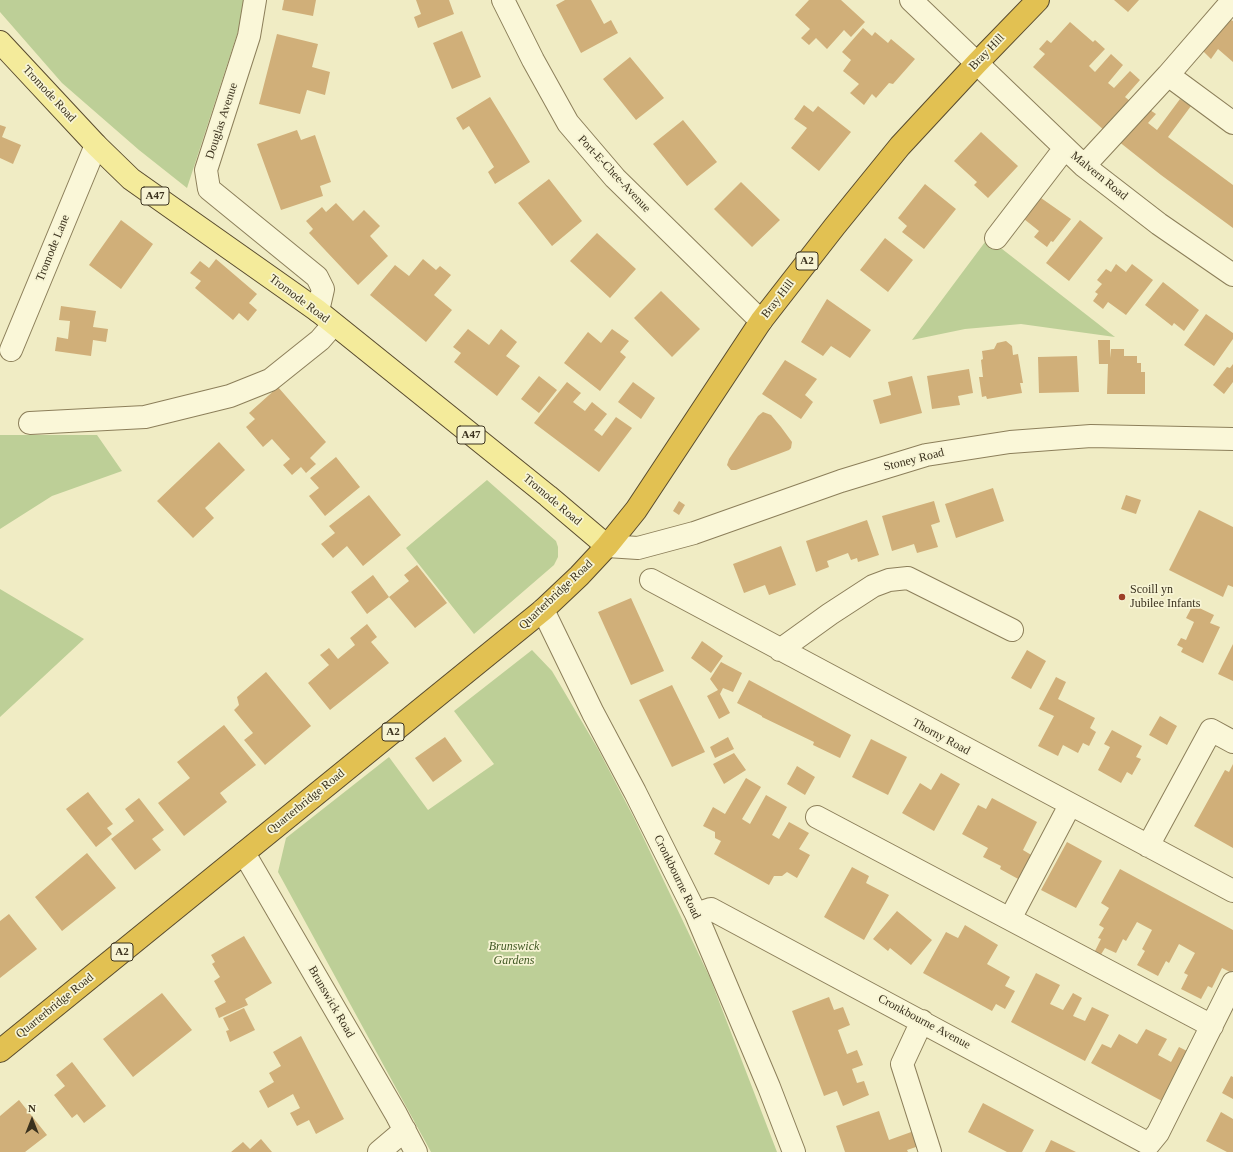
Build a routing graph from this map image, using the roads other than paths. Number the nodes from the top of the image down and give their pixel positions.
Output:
1 (256, 0) edge
2 (504, 0) edge
3 (911, 0) edge
4 (1038, 0) edge
5 (1233, 0) edge
6 (0, 42) edge
7 (977, 62) junction
8 (1168, 75) junction
9 (1233, 123) edge
10 (96, 145) junction
11 (1065, 148) junction
12 (1084, 166) junction
13 (996, 238) dead end
14 (1233, 275) edge
15 (325, 318) junction
16 (761, 321) junction
17 (11, 350) dead end
18 (30, 423) dead end
19 (1233, 439) edge
20 (607, 546) junction
21 (651, 580) dead end
22 (543, 610) junction
23 (1012, 630) dead end
24 (780, 650) junction
25 (1233, 742) edge
26 (1070, 805) junction
27 (817, 817) dead end
28 (1148, 846) junction
29 (244, 853) junction
30 (1233, 891) edge
31 (696, 914) junction
32 (1010, 919) junction
33 (1233, 983) edge
34 (922, 1022) junction
35 (1212, 1026) junction
36 (0, 1051) edge
37 (405, 1130) junction
38 (379, 1152) edge
39 (416, 1152) edge
40 (794, 1152) edge
41 (930, 1152) edge

1 - 15 street, Douglas Avenue
2 - 16 street, Port-E-Chee-Avenue
3 - 7 street, Malvern Road
4 - 7 highway, Bray Hill / A2
5 - 8 street
6 - 10 main road, Tromode Road / A47
7 - 11 street, Malvern Road
7 - 16 highway, Bray Hill / A2
8 - 9 street
8 - 12 street
10 - 15 main road, Tromode Road / A47
10 - 17 street, Tromode Lane
11 - 12 street, Malvern Road
11 - 13 street
12 - 14 street, Malvern Road
15 - 18 street
15 - 20 main road, Tromode Road / A47
16 - 20 highway, Bray Hill / A2
19 - 20 street, Stoney Road
20 - 22 highway, Quarterbridge Road / A2
21 - 24 street, Thorny Road
22 - 29 highway, Quarterbridge Road / A2
22 - 31 street, Cronkbourne Road
23 - 24 street
24 - 26 street, Thorny Road
25 - 28 street
26 - 28 street, Thorny Road
26 - 32 street
27 - 32 street
28 - 30 street, Thorny Road
29 - 36 highway, Quarterbridge Road / A2
29 - 37 street, Brunswick Road
31 - 34 street, Cronkbourne Avenue
31 - 40 street, Cronkbourne Road
32 - 35 street
33 - 35 street
34 - 35 street, Cronkbourne Avenue
34 - 41 street
37 - 38 street
37 - 39 street, Brunswick Road

